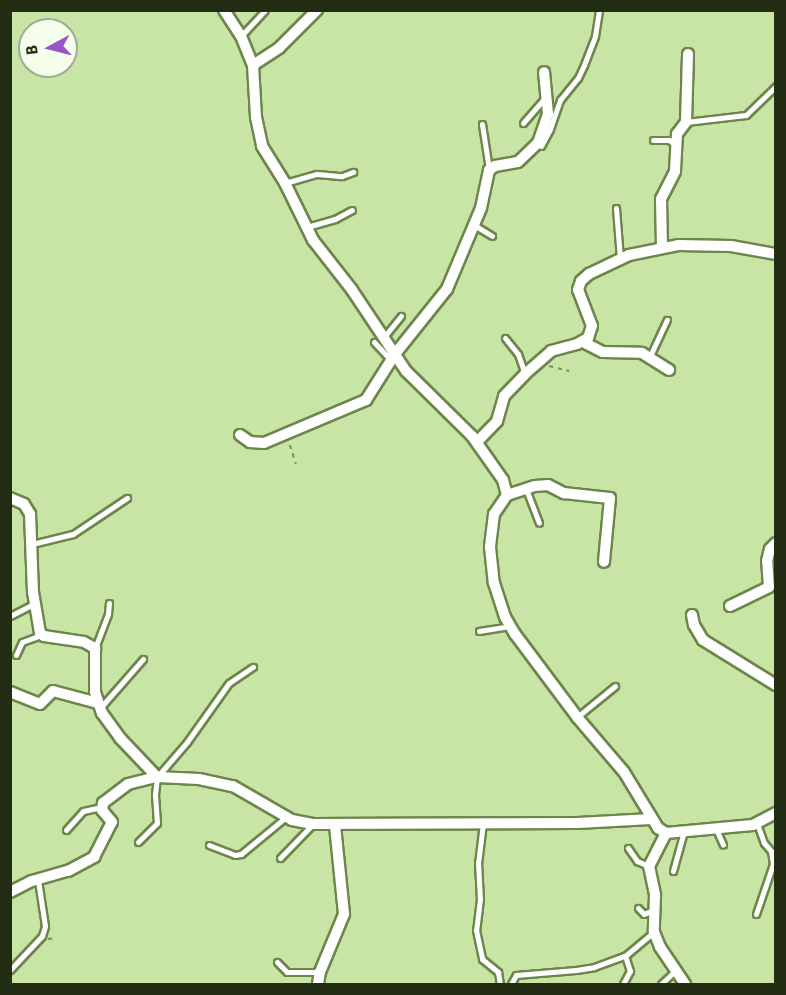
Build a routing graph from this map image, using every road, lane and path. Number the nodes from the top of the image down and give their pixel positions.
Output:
1 (224, 10) edge
2 (265, 10) edge
3 (317, 10) edge
4 (599, 10) edge
5 (241, 36) junction
6 (688, 54) dead end
7 (253, 65) junction
8 (544, 72) dead end
9 (776, 86) edge
10 (547, 95) junction
11 (686, 122) junction
12 (524, 123) dead end
13 (483, 124) dead end
14 (653, 140) dead end
15 (677, 146) junction
16 (532, 151) junction
17 (489, 171) junction
18 (353, 172) dead end
19 (285, 183) junction
20 (615, 208) dead end
21 (352, 210) dead end
22 (474, 225) junction
23 (306, 227) junction
24 (492, 236) dead end
25 (662, 247) junction
26 (776, 254) edge
27 (620, 259) junction
28 (401, 316) dead end
29 (667, 320) dead end
30 (505, 338) dead end
31 (379, 340) junction
32 (583, 342) junction
33 (650, 356) junction
34 (393, 357) junction
35 (537, 363) junction
36 (669, 370) dead end
37 (569, 371) dead end
38 (525, 374) junction
39 (286, 434) junction
40 (240, 435) dead end
41 (477, 442) junction
42 (296, 464) dead end
43 (526, 489) junction
44 (507, 495) junction
45 (10, 498) edge
46 (127, 498) dead end
47 (540, 524) dead end
48 (776, 543) edge
49 (30, 545) junction
50 (604, 561) dead end
51 (36, 603) junction
52 (108, 603) dead end
53 (730, 606) dead end
54 (692, 615) dead end
55 (10, 616) edge
56 (510, 626) junction
57 (479, 631) dead end
58 (41, 635) junction
59 (95, 648) junction
60 (16, 656) dead end
61 (143, 659) dead end
62 (253, 667) dead end
63 (776, 685) edge
64 (615, 686) dead end
65 (10, 692) edge
66 (99, 706) junction
67 (576, 717) junction
68 (157, 777) junction
69 (102, 807) junction
70 (776, 813) edge
71 (286, 818) junction
72 (651, 819) junction
73 (483, 823) junction
74 (313, 824) junction
75 (757, 824) junction
76 (335, 825) junction
77 (716, 829) junction
78 (66, 830) dead end
79 (684, 831) junction
80 (666, 833) junction
81 (138, 842) dead end
82 (209, 845) dead end
83 (723, 845) dead end
84 (628, 848) dead end
85 (280, 858) dead end
86 (649, 866) junction
87 (673, 871) dead end
88 (38, 879) junction
89 (10, 891) edge
90 (638, 908) dead end
91 (655, 910) junction
92 (756, 914) dead end
93 (654, 932) junction
94 (625, 956) junction
95 (277, 962) dead end
96 (10, 970) edge
97 (675, 971) junction
98 (320, 972) junction
99 (318, 984) edge
100 (500, 984) edge
101 (511, 984) edge
102 (623, 984) edge
103 (661, 984) edge
104 (685, 984) edge

1 - 5 street
2 - 5 lane
3 - 7 street
4 - 16 lane
5 - 7 street
6 - 11 street
7 - 19 street
8 - 10 street
9 - 11 lane
10 - 12 lane
10 - 16 street
11 - 15 street
13 - 17 lane
14 - 15 lane
15 - 25 street
16 - 17 street
17 - 22 street
18 - 19 lane
19 - 23 street
20 - 27 lane
21 - 23 lane
22 - 24 lane
22 - 34 street
23 - 31 street
25 - 26 street
25 - 27 street
27 - 32 street
28 - 31 lane
29 - 33 lane
30 - 38 lane
31 - 34 street
32 - 33 street
32 - 35 street
33 - 36 street
34 - 39 street
34 - 41 street
35 - 37 path
35 - 38 street
38 - 41 street
39 - 40 street
39 - 42 path
41 - 44 street
43 - 44 street
43 - 47 lane
43 - 50 street
44 - 56 street
45 - 49 street
46 - 49 lane
48 - 53 street
49 - 51 street
51 - 55 lane
51 - 58 street
52 - 59 lane
54 - 63 street
56 - 57 lane
56 - 67 street
58 - 59 street
58 - 60 lane
59 - 66 street
61 - 66 lane
62 - 68 lane
64 - 67 lane
65 - 66 street
66 - 68 street
67 - 72 street
68 - 69 street
68 - 71 street
68 - 81 lane
69 - 78 lane
69 - 88 street
70 - 75 street
71 - 74 street
71 - 82 lane
72 - 73 street
72 - 80 street
73 - 76 street
73 - 100 lane
74 - 76 street
74 - 85 lane
75 - 77 street
75 - 92 lane
76 - 98 street
77 - 79 street
77 - 83 lane
79 - 80 street
79 - 87 lane
80 - 86 street
84 - 86 lane
86 - 91 street
88 - 89 street
88 - 96 lane
90 - 91 lane
91 - 93 street
93 - 94 lane
93 - 97 street
94 - 101 lane
94 - 102 lane
95 - 98 lane
97 - 103 lane
97 - 104 street
98 - 99 street

